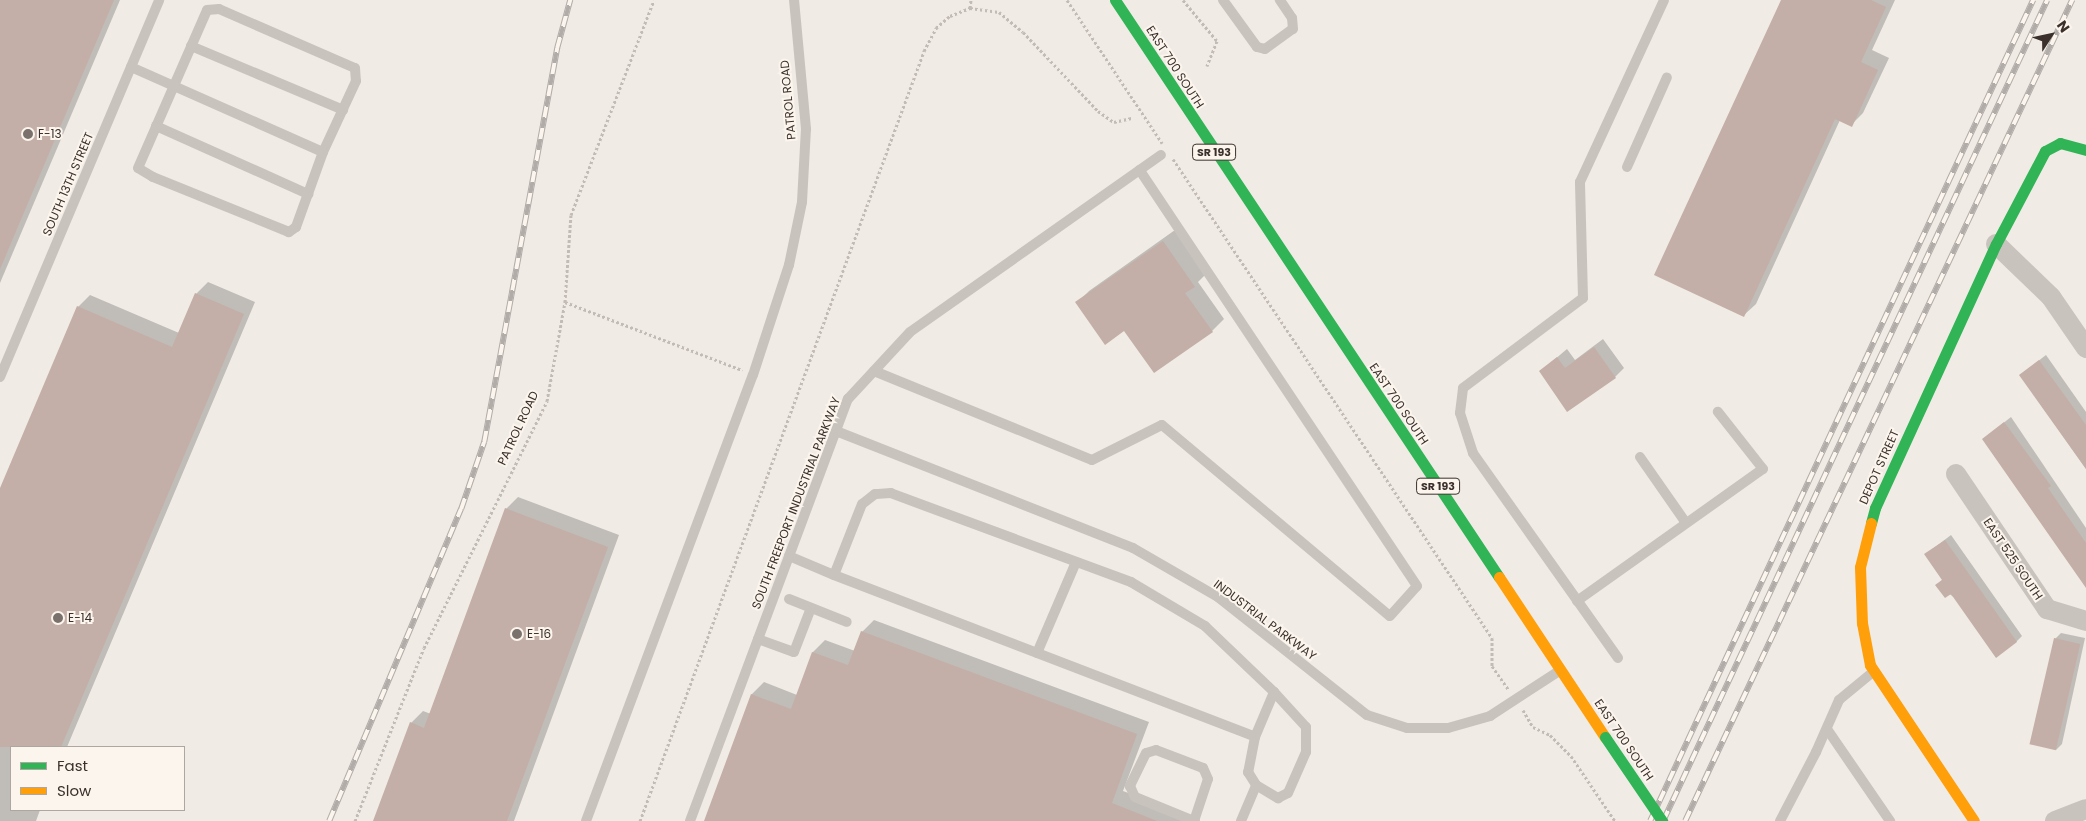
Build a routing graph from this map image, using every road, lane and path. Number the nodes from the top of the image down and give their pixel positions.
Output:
1 (159, 0) edge
2 (654, 0) edge
3 (794, 0) edge
4 (971, 0) edge
5 (1067, 0) edge
6 (1115, 0) edge
7 (1183, 0) edge
8 (1224, 0) edge
9 (1280, 0) edge
10 (1664, 0) edge
11 (970, 8) junction
12 (192, 46) junction
13 (1207, 66) dead end
14 (131, 67) junction
15 (1667, 77) dead end
16 (173, 88) junction
17 (343, 110) junction
18 (1132, 118) dead end
19 (156, 126) junction
20 (2086, 150) edge
21 (324, 152) junction
22 (1165, 152) junction
23 (1627, 167) dead end
24 (1140, 170) junction
25 (308, 194) junction
26 (1996, 244) junction
27 (565, 302) junction
28 (2086, 348) edge
29 (874, 371) junction
30 (753, 375) junction
31 (0, 377) edge
32 (1718, 412) dead end
33 (836, 431) junction
34 (1640, 457) dead end
35 (1956, 474) dead end
36 (1686, 523) junction
37 (789, 556) junction
38 (1076, 562) junction
39 (834, 575) junction
40 (789, 598) dead end
41 (1577, 601) junction
42 (811, 608) junction
43 (2086, 621) edge
44 (847, 622) dead end
45 (758, 639) junction
46 (1037, 653) junction
47 (1618, 658) dead end
48 (1492, 666) dead end
49 (1560, 670) junction
50 (1874, 671) junction
51 (1274, 692) junction
52 (1534, 726) dead end
53 (1827, 729) junction
54 (1255, 737) junction
55 (1256, 785) junction
56 (2086, 810) edge
57 (355, 821) edge
58 (586, 821) edge
59 (640, 821) edge
60 (690, 821) edge
61 (1194, 821) edge
62 (1241, 821) edge
63 (1614, 821) edge
64 (1662, 821) edge
65 (1780, 821) edge
66 (1890, 821) edge
67 (1974, 821) edge
68 (2055, 821) edge

1 - 14 lane, SOUTH 13TH STREET
2 - 27 path, PATROL ROAD
3 - 30 lane, PATROL ROAD
4 - 11 path
5 - 22 path
6 - 49 main road, EAST 700 SOUTH / SR 193
7 - 13 path
8 - 9 lane
10 - 41 lane
11 - 18 path
11 - 59 path
12 - 16 lane
12 - 17 lane
12 - 17 lane
14 - 16 lane
14 - 31 lane, SOUTH 13TH STREET
15 - 23 lane
16 - 19 lane
16 - 21 lane
17 - 21 lane
19 - 25 lane
19 - 25 lane
20 - 26 main road, DEPOT STREET
21 - 25 lane
22 - 24 lane, SOUTH FREEPORT INDUSTRIAL PARKWAY
22 - 48 path
24 - 29 lane, SOUTH FREEPORT INDUSTRIAL PARKWAY
24 - 29 lane
26 - 28 street
26 - 50 main road, DEPOT STREET
27 - 30 path
27 - 57 path, PATROL ROAD
29 - 33 lane, SOUTH FREEPORT INDUSTRIAL PARKWAY
30 - 58 lane, PATROL ROAD
32 - 36 lane
33 - 37 lane, SOUTH FREEPORT INDUSTRIAL PARKWAY
33 - 49 lane, INDUSTRIAL PARKWAY
34 - 36 lane
35 - 43 street, EAST 525 SOUTH
36 - 41 lane
37 - 39 lane
37 - 45 lane, SOUTH FREEPORT INDUSTRIAL PARKWAY
38 - 39 lane
38 - 46 lane
38 - 51 lane
39 - 46 lane
40 - 42 lane
41 - 47 lane
42 - 44 lane
42 - 45 lane
45 - 60 lane, SOUTH FREEPORT INDUSTRIAL PARKWAY
46 - 54 lane
49 - 64 main road, EAST 700 SOUTH / SR 193, bridge
50 - 53 lane
50 - 67 main road, DEPOT STREET
51 - 54 lane
51 - 55 lane
52 - 63 path
53 - 65 lane
53 - 66 lane
54 - 55 lane
55 - 62 lane
56 - 68 street
61 - 61 lane

